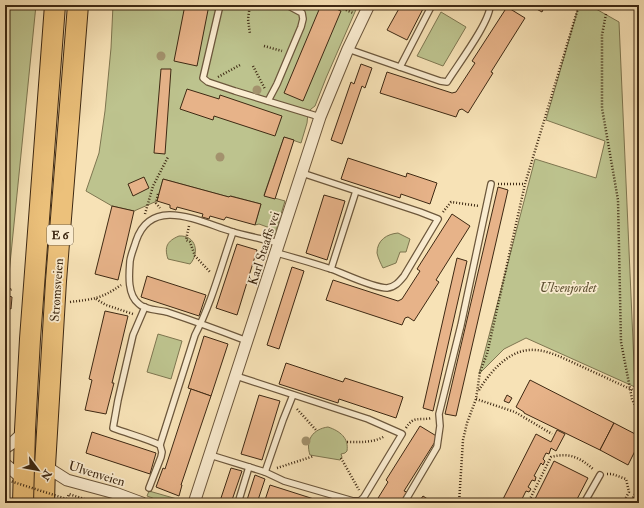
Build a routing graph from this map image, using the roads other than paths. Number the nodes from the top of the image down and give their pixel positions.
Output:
1 (55, 5) edge
2 (78, 5) edge
3 (220, 5) edge
4 (287, 5) edge
5 (369, 5) edge
6 (432, 5) edge
7 (490, 5) edge
8 (348, 49) junction
9 (400, 66) junction
10 (269, 99) junction
11 (320, 117) junction
12 (302, 173) junction
13 (491, 184) road end
14 (356, 191) junction
15 (233, 232) junction
16 (278, 248) junction
17 (331, 269) junction
18 (145, 307) junction
19 (200, 323) junction
20 (247, 341) junction
21 (236, 376) junction
22 (293, 395) junction
23 (25, 430) junction
24 (160, 445) junction
25 (5, 448) edge
26 (210, 454) junction
27 (5, 464) edge
28 (45, 466) junction
29 (249, 467) junction
30 (265, 472) junction
31 (600, 475) road end
32 (23, 479) junction
33 (149, 488) dead end
34 (23, 503) edge
35 (44, 503) edge
36 (142, 503) edge
37 (194, 503) edge
38 (238, 503) edge
39 (404, 503) edge
40 (584, 503) edge

1 - 23 highway, Strømsveien / E 6
2 - 28 highway, Strømsveien / E 6
3 - 10 lane
4 - 10 lane
5 - 8 street, Karl Staaffs vei
6 - 9 lane
7 - 9 lane
8 - 9 lane
8 - 11 street, Karl Staaffs vei
10 - 11 lane
11 - 12 street, Karl Staaffs vei
12 - 14 lane
12 - 16 street, Karl Staaffs vei
13 - 39 lane
14 - 17 lane
14 - 17 lane
15 - 16 lane
15 - 18 lane
15 - 19 lane
16 - 17 lane
16 - 20 street, Karl Staaffs vei
18 - 19 lane
18 - 24 lane
19 - 20 lane
19 - 24 lane
20 - 21 street, Karl Staaffs vei
21 - 22 lane
21 - 26 street, Karl Staaffs vei
22 - 30 lane
22 - 30 lane
23 - 25 street
23 - 32 highway, Strømsveien / E 6
24 - 33 lane
26 - 29 lane
26 - 37 street, Karl Staaffs vei
27 - 32 street
28 - 35 highway, Strømsveien / E 6
28 - 36 street, Ulvenveien
29 - 30 lane
29 - 38 lane
31 - 40 lane
32 - 34 highway, Strømsveien / E 6

